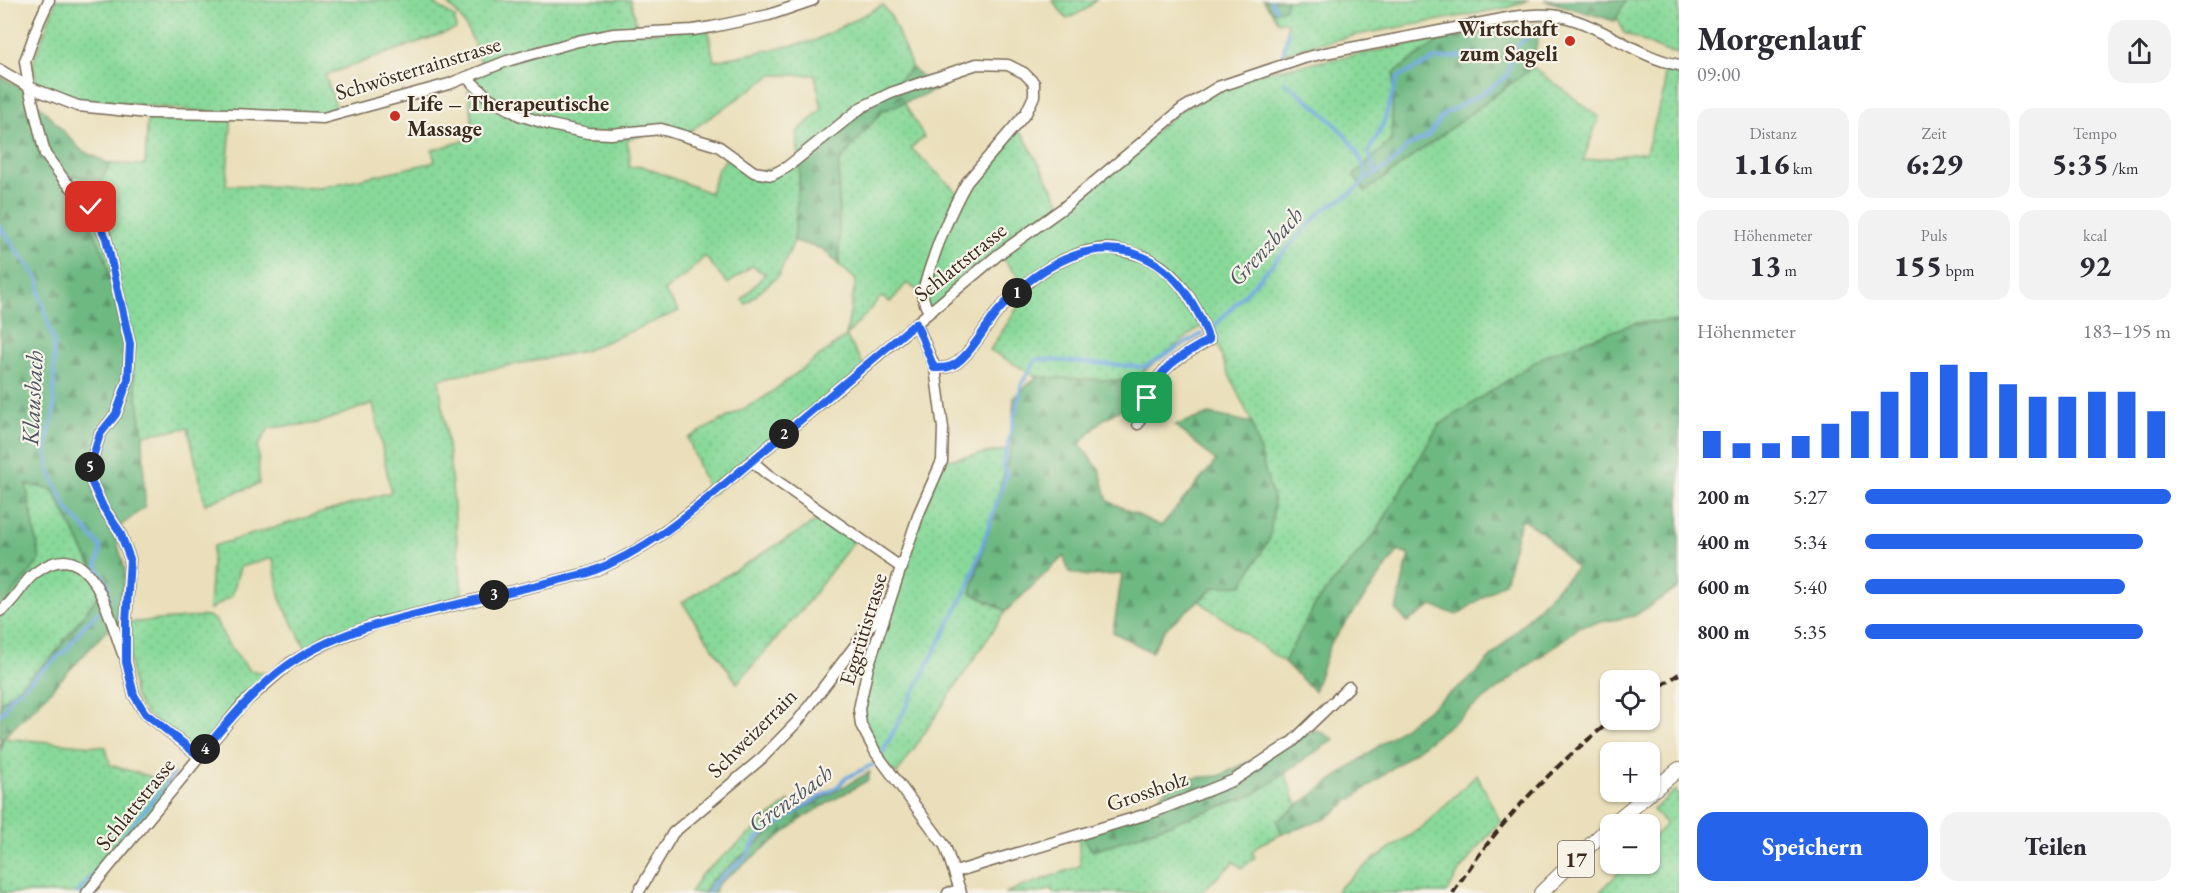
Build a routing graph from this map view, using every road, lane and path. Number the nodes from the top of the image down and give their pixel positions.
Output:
1 (50, 0) edge
2 (813, 0) edge
3 (1679, 65) edge
4 (0, 70) edge
5 (467, 78) junction
6 (29, 87) junction
7 (929, 312) junction
8 (916, 323) junction
9 (934, 368) junction
10 (1138, 424) dead end
11 (752, 461) junction
12 (902, 568) junction
13 (892, 597) junction
14 (0, 611) edge
15 (126, 662) junction
16 (1349, 687) dead end
17 (199, 756) junction
18 (1679, 769) edge
19 (1624, 814) edge
20 (1600, 836) edge
21 (955, 872) junction
22 (961, 892) edge
23 (87, 893) edge
24 (638, 893) edge
25 (948, 893) edge
26 (1541, 893) edge

1 - 6 street
2 - 5 street, Schwösterrainstrasse
3 - 7 street, Schlattstrasse
4 - 6 street, Schwösterrainstrasse
5 - 6 street, Schwösterrainstrasse
5 - 7 street
6 - 15 street
7 - 8 street, Schlattstrasse
8 - 9 street
8 - 11 street, Schlattstrasse
9 - 10 street
9 - 12 street
11 - 12 street, Eggrütistrasse
11 - 17 street, Schlattstrasse
12 - 13 street, Eggrütistrasse
13 - 21 street, Eggrütistrasse
13 - 24 street, Schweizerrain
14 - 15 street
15 - 17 street
16 - 21 street, Grossholz
17 - 23 street, Schlattstrasse
18 - 19 main road, 17
20 - 26 main road, 17
21 - 22 street, Eggrütistrasse
22 - 25 street

